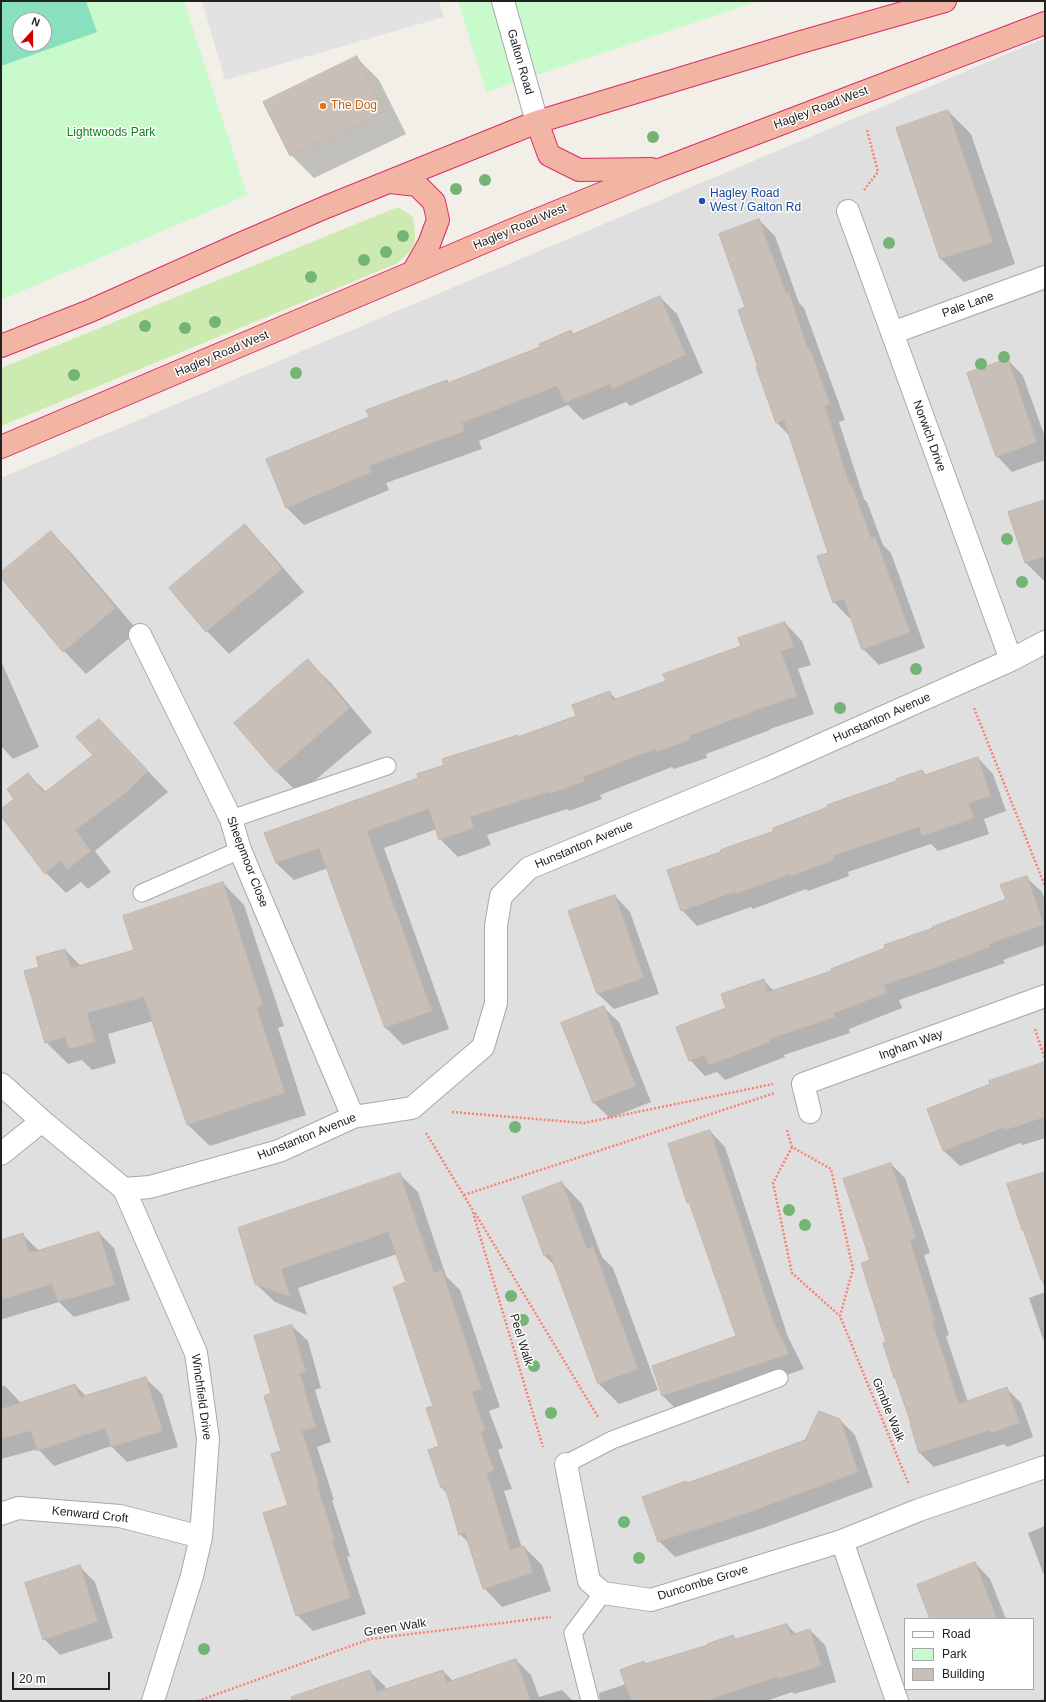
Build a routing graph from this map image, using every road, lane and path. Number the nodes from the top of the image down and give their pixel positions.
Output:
1 (502, 1) edge
2 (945, 1) edge
3 (1045, 23) edge
4 (537, 122) junction
5 (867, 130) dead end
6 (662, 169) junction
7 (390, 182) junction
8 (848, 211) joint
9 (413, 272) junction
10 (1045, 277) edge
11 (892, 333) junction
12 (1, 346) edge
13 (1, 448) edge
14 (140, 635) dead end
15 (1045, 642) edge
16 (1011, 660) junction
17 (963, 682) junction
18 (387, 766) dead end
19 (231, 819) junction
20 (240, 850) junction
21 (1045, 886) edge
22 (142, 893) dead end
23 (1045, 996) edge
24 (1, 1084) edge
25 (773, 1084) junction
26 (803, 1084) junction
27 (776, 1093) junction
28 (778, 1099) dead end
29 (412, 1108) junction
30 (810, 1112) dead end
31 (353, 1117) junction
32 (42, 1121) junction
33 (786, 1126) dead end
34 (792, 1147) junction
35 (1, 1154) edge
36 (124, 1189) junction
37 (464, 1195) junction
38 (472, 1209) junction
39 (840, 1316) junction
40 (779, 1378) dead end
41 (612, 1440) junction
42 (566, 1464) junction
43 (1045, 1467) edge
44 (919, 1510) junction
45 (1, 1514) edge
46 (201, 1537) junction
47 (842, 1541) junction
48 (603, 1593) junction
49 (552, 1617) dead end
50 (153, 1701) edge
51 (198, 1701) edge
52 (590, 1701) edge
53 (897, 1701) edge

1 - 4 street, Galton Road
2 - 4 highway
3 - 6 highway, Hagley Road West
4 - 6 highway
4 - 7 highway
5 - 8 path
6 - 9 highway, Hagley Road West
7 - 9 highway
7 - 12 highway
8 - 11 street, Norwich Drive
9 - 13 highway, Hagley Road West
10 - 11 street, Pale Lane
11 - 16 street, Norwich Drive
14 - 19 street, Sheepmoor Close
15 - 16 street, Hunstanton Avenue
16 - 17 street, Hunstanton Avenue
17 - 21 path
17 - 29 street, Hunstanton Avenue
18 - 19 lane
19 - 20 street, Sheepmoor Close
20 - 22 lane
20 - 31 street, Sheepmoor Close
23 - 26 street, Ingham Way
24 - 32 street, Winchfield Drive
25 - 26 path
25 - 27 path
25 - 29 path
26 - 30 street
27 - 28 path
27 - 37 path
29 - 31 street, Hunstanton Avenue
29 - 37 path, Peel Walk
31 - 36 street, Hunstanton Avenue
32 - 35 street
32 - 36 street, Winchfield Drive
33 - 34 path
34 - 39 path
34 - 39 path, Gimble Walk
36 - 46 street, Winchfield Drive
37 - 38 path, Peel Walk
38 - 41 path, Peel Walk
38 - 42 path, Peel Walk
39 - 44 path, Gimble Walk
40 - 41 lane
41 - 42 lane
42 - 48 street
43 - 44 street, Duncombe Grove
44 - 47 street, Duncombe Grove
45 - 46 street, Kenward Croft
46 - 50 street, Winchfield Drive
47 - 48 street, Duncombe Grove
47 - 53 street
48 - 52 lane
49 - 51 path, Green Walk

